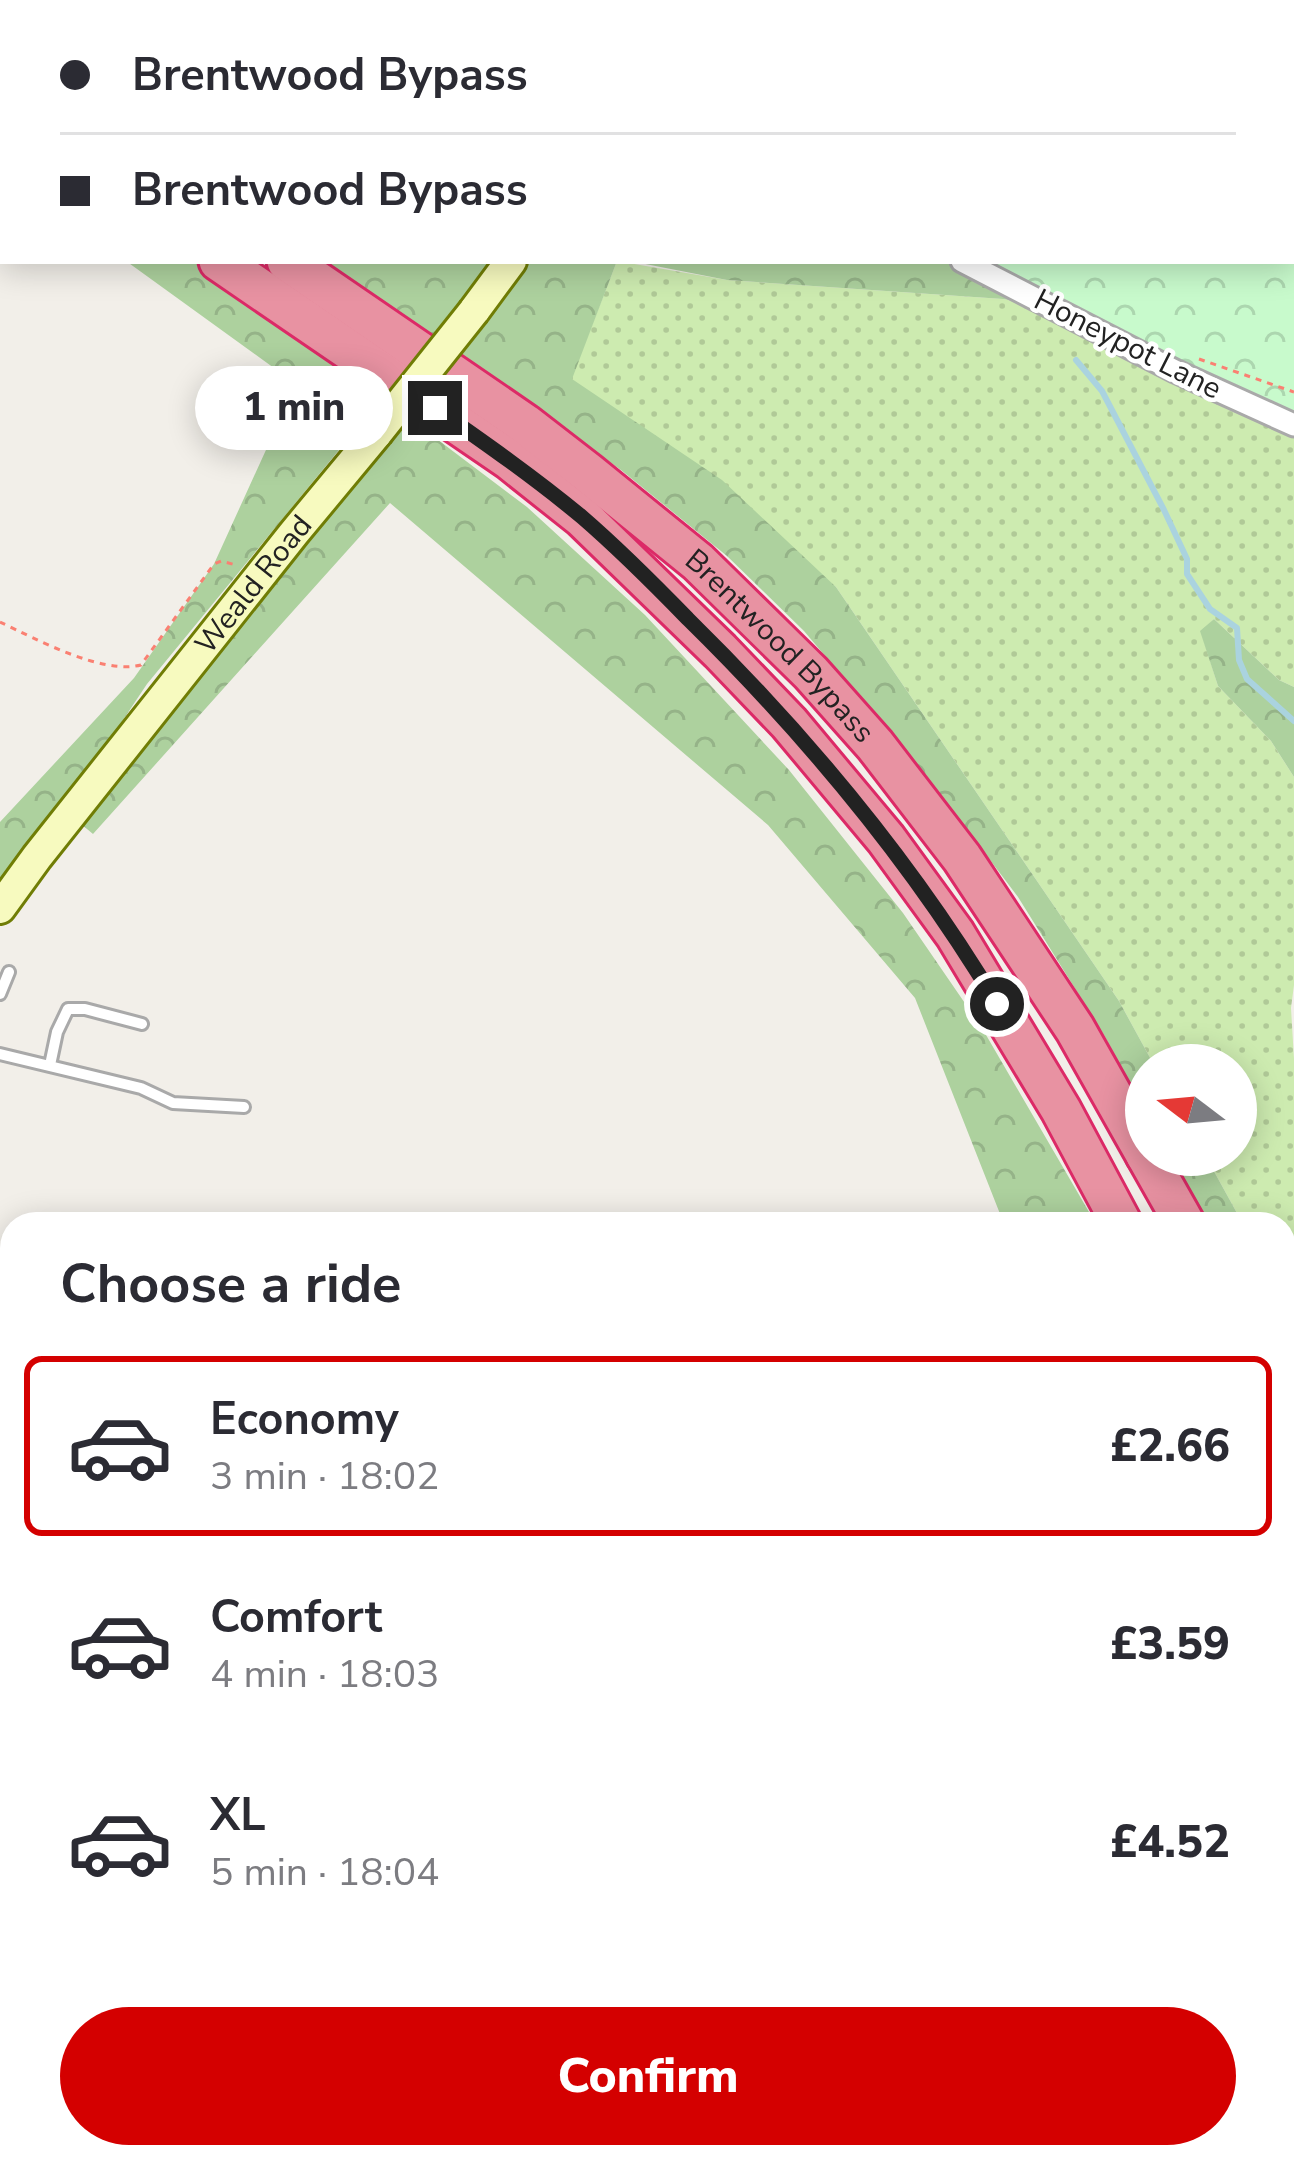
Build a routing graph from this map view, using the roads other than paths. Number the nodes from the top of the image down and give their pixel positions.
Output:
1 (223, 264) edge
2 (290, 264) edge
3 (509, 264) edge
4 (968, 264) edge
5 (1294, 425) edge
6 (0, 908) edge
7 (9, 972) dead end
8 (0, 994) edge
9 (142, 1024) dead end
10 (0, 1054) edge
11 (50, 1065) junction
12 (244, 1107) dead end
13 (1125, 1118) edge
14 (1158, 1176) edge
15 (1116, 1212) edge
16 (1178, 1212) edge

1 - 15 highway, Brentwood Bypass
2 - 13 highway, Brentwood Bypass
3 - 6 street, Weald Road, bridge
4 - 5 street, Honeypot Lane
7 - 8 lane
9 - 11 lane
10 - 11 lane
11 - 12 lane
14 - 16 highway, Brentwood Bypass

